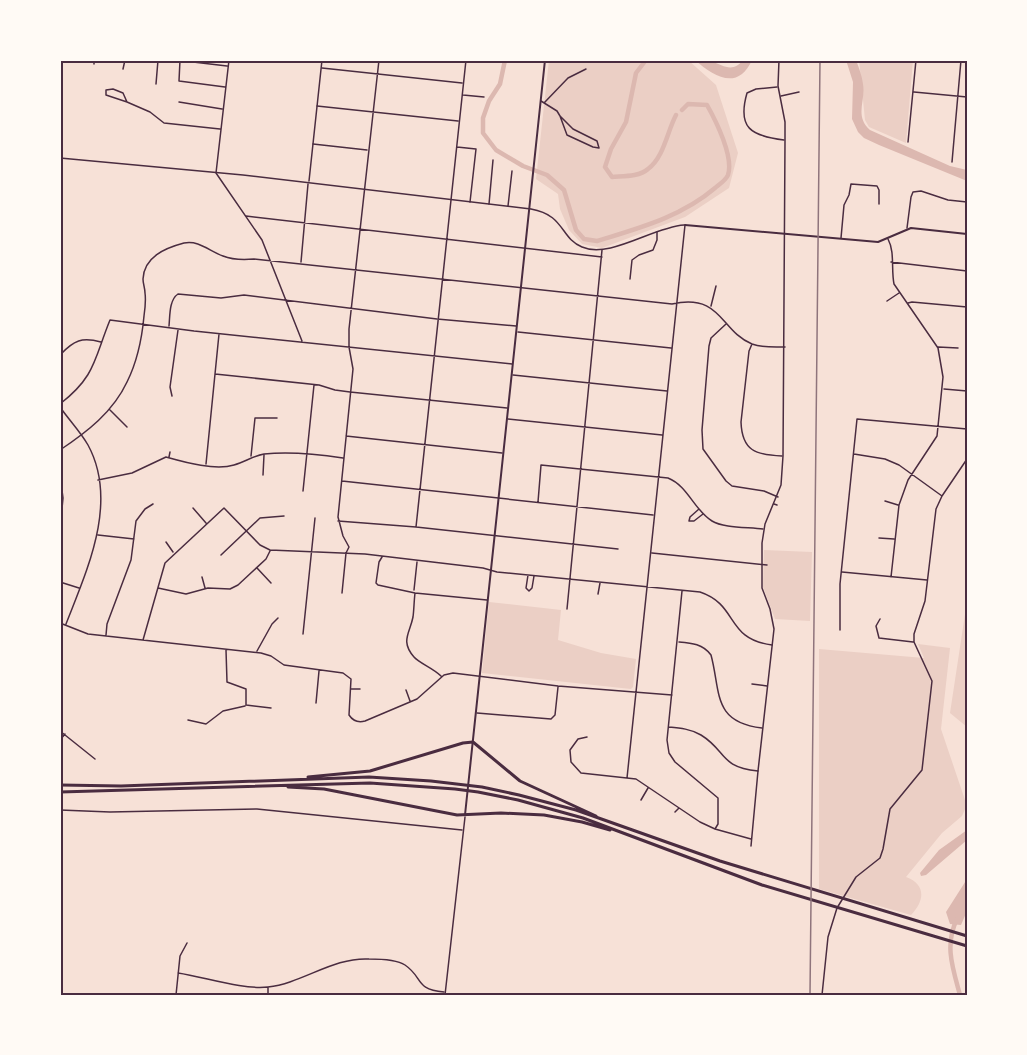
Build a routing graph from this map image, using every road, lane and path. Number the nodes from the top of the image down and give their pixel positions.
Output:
1 (94, 60) edge
2 (125, 60) edge
3 (158, 60) edge
4 (180, 60) edge
5 (229, 60) edge
6 (322, 60) edge
7 (379, 60) edge
8 (466, 60) edge
9 (545, 60) edge
10 (779, 60) edge
11 (916, 60) edge
12 (961, 60) edge
13 (193, 62) dead end
14 (94, 64) dead end
15 (228, 66) junction
16 (322, 68) junction
17 (123, 69) dead end
18 (586, 69) dead end
19 (377, 74) junction
20 (463, 83) junction
21 (156, 84) dead end
22 (778, 86) junction
23 (226, 87) junction
24 (799, 92) dead end
25 (913, 92) junction
26 (462, 95) junction
27 (958, 96) junction
28 (484, 97) dead end
29 (780, 97) junction
30 (967, 97) edge
31 (540, 100) junction
32 (127, 102) junction
33 (179, 102) dead end
34 (544, 103) junction
35 (317, 106) junction
36 (223, 109) junction
37 (373, 112) junction
38 (560, 116) junction
39 (459, 121) junction
40 (221, 129) junction
41 (785, 141) junction
42 (908, 142) dead end
43 (313, 144) junction
44 (456, 147) junction
45 (368, 150) junction
46 (60, 158) edge
47 (493, 160) dead end
48 (952, 162) dead end
49 (512, 171) dead end
50 (216, 173) junction
51 (308, 183) junction
52 (363, 190) junction
53 (450, 200) junction
54 (470, 202) junction
55 (967, 202) edge
56 (489, 204) junction
57 (879, 204) dead end
58 (508, 207) junction
59 (528, 208) junction
60 (246, 216) junction
61 (304, 224) junction
62 (685, 225) junction
63 (907, 229) junction
64 (359, 230) junction
65 (657, 231) junction
66 (785, 233) junction
67 (967, 234) edge
68 (841, 239) junction
69 (888, 239) junction
70 (447, 240) junction
71 (524, 248) junction
72 (602, 250) junction
73 (603, 257) junction
74 (271, 261) junction
75 (891, 262) junction
76 (301, 263) junction
77 (355, 270) junction
78 (967, 271) edge
79 (442, 279) junction
80 (630, 279) dead end
81 (716, 286) dead end
82 (520, 287) junction
83 (900, 293) junction
84 (599, 295) junction
85 (286, 300) junction
86 (887, 301) dead end
87 (677, 303) junction
88 (907, 304) junction
89 (710, 307) junction
90 (967, 307) edge
91 (352, 308) junction
92 (437, 319) junction
93 (143, 323) junction
94 (727, 323) junction
95 (516, 326) junction
96 (168, 327) junction
97 (179, 329) junction
98 (516, 331) junction
99 (219, 334) junction
100 (594, 339) junction
101 (302, 342) junction
102 (102, 343) junction
103 (752, 344) junction
104 (349, 347) junction
105 (785, 347) junction
106 (672, 348) junction
107 (938, 348) junction
108 (958, 348) dead end
109 (60, 355) edge
110 (433, 356) junction
111 (512, 364) junction
112 (215, 374) junction
113 (511, 375) junction
114 (314, 384) junction
115 (590, 384) junction
116 (943, 389) junction
117 (668, 391) junction
118 (967, 391) edge
119 (350, 392) junction
120 (172, 396) dead end
121 (429, 401) junction
122 (60, 406) edge
123 (508, 408) junction
124 (110, 409) junction
125 (277, 418) dead end
126 (506, 419) junction
127 (939, 426) junction
128 (127, 427) dead end
129 (585, 427) junction
130 (967, 429) edge
131 (81, 435) junction
132 (663, 435) junction
133 (346, 436) junction
134 (425, 445) junction
135 (60, 450) edge
136 (170, 452) dead end
137 (502, 453) junction
138 (264, 454) junction
139 (307, 454) junction
140 (853, 454) junction
141 (783, 456) junction
142 (251, 457) junction
143 (169, 458) junction
144 (344, 458) junction
145 (967, 459) edge
146 (206, 465) junction
147 (581, 469) junction
148 (912, 474) junction
149 (60, 475) edge
150 (263, 475) dead end
151 (658, 477) junction
152 (98, 480) junction
153 (342, 481) junction
154 (420, 489) junction
155 (303, 491) dead end
156 (778, 496) junction
157 (942, 496) junction
158 (498, 498) junction
159 (885, 501) dead end
160 (538, 502) junction
161 (153, 504) dead end
162 (899, 505) junction
163 (577, 506) junction
164 (193, 508) dead end
165 (699, 509) junction
166 (704, 514) junction
167 (654, 515) junction
168 (284, 516) dead end
169 (315, 518) dead end
170 (338, 521) junction
171 (206, 523) junction
172 (416, 527) junction
173 (764, 529) junction
174 (60, 530) edge
175 (246, 531) junction
176 (97, 535) junction
177 (494, 536) junction
178 (879, 537) dead end
179 (134, 539) junction
180 (895, 539) junction
181 (166, 542) dead end
182 (573, 544) junction
183 (618, 549) dead end
184 (270, 550) junction
185 (311, 552) junction
186 (174, 553) junction
187 (346, 553) junction
188 (650, 553) junction
189 (221, 555) dead end
190 (382, 556) junction
191 (417, 561) junction
192 (762, 565) junction
193 (767, 565) dead end
194 (257, 567) junction
195 (490, 570) junction
196 (842, 572) junction
197 (528, 575) junction
198 (534, 575) junction
199 (891, 577) junction
200 (202, 578) dead end
201 (570, 579) junction
202 (928, 580) junction
203 (60, 582) edge
204 (600, 582) junction
205 (271, 583) dead end
206 (647, 587) junction
207 (157, 588) junction
208 (80, 589) junction
209 (205, 589) junction
210 (682, 591) junction
211 (414, 592) junction
212 (342, 593) dead end
213 (598, 594) dead end
214 (487, 600) junction
215 (567, 609) dead end
216 (278, 618) dead end
217 (880, 619) dead end
218 (60, 623) edge
219 (66, 625) junction
220 (840, 630) dead end
221 (303, 634) dead end
222 (106, 636) junction
223 (143, 640) junction
224 (677, 642) junction
225 (914, 642) junction
226 (772, 645) junction
227 (226, 649) junction
228 (257, 652) junction
229 (319, 670) junction
230 (442, 676) junction
231 (479, 677) junction
232 (752, 684) dead end
233 (558, 686) junction
234 (768, 686) junction
235 (350, 688) junction
236 (360, 689) dead end
237 (406, 690) dead end
238 (636, 692) junction
239 (672, 695) junction
240 (411, 702) junction
241 (315, 703) dead end
242 (246, 705) junction
243 (271, 708) dead end
244 (476, 713) junction
245 (188, 720) dead end
246 (669, 727) junction
247 (763, 728) junction
248 (60, 730) edge
249 (65, 734) junction
250 (587, 737) dead end
251 (60, 740) edge
252 (472, 742) junction
253 (95, 759) dead end
254 (758, 771) junction
255 (627, 778) junction
256 (290, 780) junction
257 (60, 785) edge
258 (282, 786) junction
259 (649, 788) junction
260 (60, 792) edge
261 (641, 800) dead end
262 (679, 807) junction
263 (60, 810) edge
264 (675, 812) dead end
265 (465, 816) junction
266 (597, 817) junction
267 (715, 829) junction
268 (463, 830) junction
269 (618, 831) junction
270 (751, 839) junction
271 (751, 846) dead end
272 (844, 899) junction
273 (837, 908) junction
274 (967, 936) edge
275 (187, 943) dead end
276 (967, 946) edge
277 (178, 973) junction
278 (268, 987) junction
279 (445, 994) edge
280 (176, 995) edge
281 (268, 995) edge
282 (822, 995) edge

1 - 14 street
2 - 17 street
3 - 21 street
4 - 23 street
5 - 15 street
6 - 16 street
7 - 19 street
8 - 20 street
9 - 31 main road
10 - 22 street
11 - 25 street
12 - 27 street
13 - 15 street
15 - 23 street
16 - 19 street
16 - 35 street
18 - 34 street
19 - 20 street
19 - 37 street
20 - 26 street
22 - 29 street
22 - 41 street
23 - 36 street
24 - 29 street
25 - 27 street
25 - 42 street
26 - 28 street
26 - 39 street
27 - 30 street
27 - 48 street
29 - 41 street
31 - 34 street
31 - 59 main road
32 - 32 street
32 - 40 street
33 - 36 street
34 - 38 street
35 - 37 street
35 - 43 street
36 - 40 street
37 - 39 street
37 - 45 street
38 - 38 street
39 - 44 street
40 - 50 street
41 - 66 street
43 - 45 street
43 - 51 street
44 - 53 street
44 - 54 street
45 - 52 street
46 - 50 street
47 - 56 street
49 - 58 street
50 - 51 street
50 - 60 street
51 - 52 street
51 - 61 street
52 - 53 street
52 - 64 street
53 - 54 street
53 - 70 street
54 - 56 street
55 - 63 street
56 - 58 street
57 - 68 street
58 - 59 street
59 - 71 main road
59 - 72 street
60 - 61 street
60 - 74 street
61 - 64 street
61 - 76 street
62 - 65 street
62 - 66 main road
62 - 87 street
63 - 67 main road
63 - 69 main road
64 - 70 street
64 - 77 street
65 - 72 street
65 - 80 street
66 - 68 main road
66 - 105 street
68 - 69 main road
69 - 75 street
70 - 71 street
70 - 79 street
71 - 73 street
71 - 82 main road
72 - 73 street
73 - 84 street
74 - 76 street
74 - 85 street
74 - 93 street
75 - 78 street
75 - 83 street
76 - 77 street
77 - 79 street
77 - 91 street
79 - 82 street
79 - 92 street
81 - 89 street
82 - 84 street
82 - 95 main road
83 - 86 street
83 - 88 street
84 - 87 street
84 - 100 street
85 - 91 street
85 - 96 street
85 - 101 street
87 - 89 street
87 - 106 street
88 - 90 street
88 - 107 street
89 - 94 street
91 - 92 street
91 - 104 street
92 - 95 street
92 - 110 street
93 - 96 street
93 - 102 street
93 - 124 street
94 - 103 street
94 - 156 street
95 - 98 main road
96 - 97 street
97 - 99 street
97 - 120 street
98 - 100 street
98 - 111 main road
99 - 101 street
99 - 112 street
100 - 106 street
100 - 115 street
101 - 104 street
102 - 109 street
102 - 122 street
103 - 105 street
103 - 141 street
104 - 110 street
104 - 119 street
105 - 141 street
106 - 117 street
107 - 108 street
107 - 116 street
110 - 111 street
110 - 121 street
111 - 113 main road
112 - 114 street
112 - 146 street
113 - 115 street
113 - 123 main road
114 - 119 street
114 - 139 street
115 - 117 street
115 - 129 street
116 - 118 street
116 - 127 street
117 - 132 street
119 - 121 street
119 - 133 street
121 - 123 street
121 - 134 street
122 - 131 street
123 - 126 main road
124 - 128 street
124 - 131 street
125 - 142 street
126 - 129 street
126 - 137 main road
127 - 130 street
127 - 140 street
127 - 148 street
129 - 132 street
129 - 147 street
131 - 135 street
131 - 152 street
132 - 151 street
133 - 134 street
133 - 144 street
134 - 137 street
134 - 154 street
136 - 143 street
137 - 158 main road
138 - 139 street
138 - 142 street
138 - 150 street
139 - 144 street
139 - 155 street
140 - 148 street
140 - 196 street
141 - 156 street
142 - 146 street
143 - 146 street
143 - 152 street
144 - 153 street
145 - 157 street
147 - 151 street
147 - 160 street
147 - 163 street
148 - 157 street
148 - 162 street
149 - 174 street
151 - 165 street
151 - 167 street
152 - 176 street
153 - 154 street
153 - 170 street
154 - 158 street
154 - 172 street
156 - 173 street
157 - 202 street
158 - 160 street
158 - 177 main road
159 - 162 street
160 - 163 street
161 - 179 street
162 - 180 street
163 - 167 street
163 - 182 street
164 - 171 street
165 - 166 street
165 - 166 street
166 - 173 street
167 - 188 street
168 - 175 street
169 - 185 street
170 - 172 street
170 - 187 street
171 - 175 street
171 - 186 street
172 - 177 street
173 - 192 street
175 - 184 street
175 - 189 street
176 - 179 street
176 - 208 street
177 - 182 street
177 - 195 main road
178 - 180 street
179 - 222 street
180 - 199 street
181 - 186 street
182 - 183 street
182 - 201 street
184 - 185 street
184 - 194 street
185 - 187 street
185 - 221 street
186 - 207 street
187 - 190 street
187 - 212 street
188 - 192 street
188 - 206 street
190 - 191 street
190 - 211 street
191 - 195 street
191 - 211 street
192 - 193 street
192 - 226 street
194 - 205 street
194 - 209 street
195 - 197 street
195 - 214 main road
196 - 199 street
196 - 220 street
197 - 198 street
197 - 198 street
198 - 201 street
199 - 202 street
200 - 209 street
201 - 204 street
201 - 215 street
202 - 225 street
203 - 208 street
204 - 206 street
204 - 213 street
206 - 210 street
206 - 238 street
207 - 209 street
207 - 223 street
208 - 219 street
210 - 224 street
210 - 226 street
211 - 214 street
211 - 230 street
214 - 231 main road
216 - 228 street
217 - 225 street
218 - 219 street
219 - 222 street
222 - 223 street
223 - 227 street
224 - 239 street
224 - 247 street
225 - 272 street
226 - 234 street
227 - 228 street
227 - 242 street
228 - 229 street
229 - 235 street
229 - 241 street
230 - 231 street
230 - 240 street
231 - 233 street
231 - 244 main road
232 - 234 street
233 - 238 street
233 - 244 street
234 - 247 street
235 - 236 street
235 - 240 street
237 - 240 street
238 - 239 street
238 - 255 street
239 - 246 street
242 - 243 street
242 - 245 street
244 - 252 main road
246 - 254 street
246 - 267 street
247 - 254 street
248 - 249 street
249 - 251 street
249 - 253 street
250 - 255 street
252 - 256 highway
252 - 265 main road
252 - 266 highway
254 - 270 street
255 - 259 street
256 - 257 highway
256 - 266 highway
258 - 260 highway
258 - 265 highway
258 - 269 highway
259 - 261 street
259 - 262 street
262 - 264 street
262 - 267 street
263 - 268 street
265 - 268 street
265 - 269 highway
266 - 272 highway
267 - 270 street
268 - 279 street
269 - 273 highway
270 - 271 street
272 - 273 street
272 - 274 highway
273 - 276 highway
273 - 282 street
275 - 277 street
277 - 278 street
277 - 280 street
278 - 279 street
278 - 281 street

